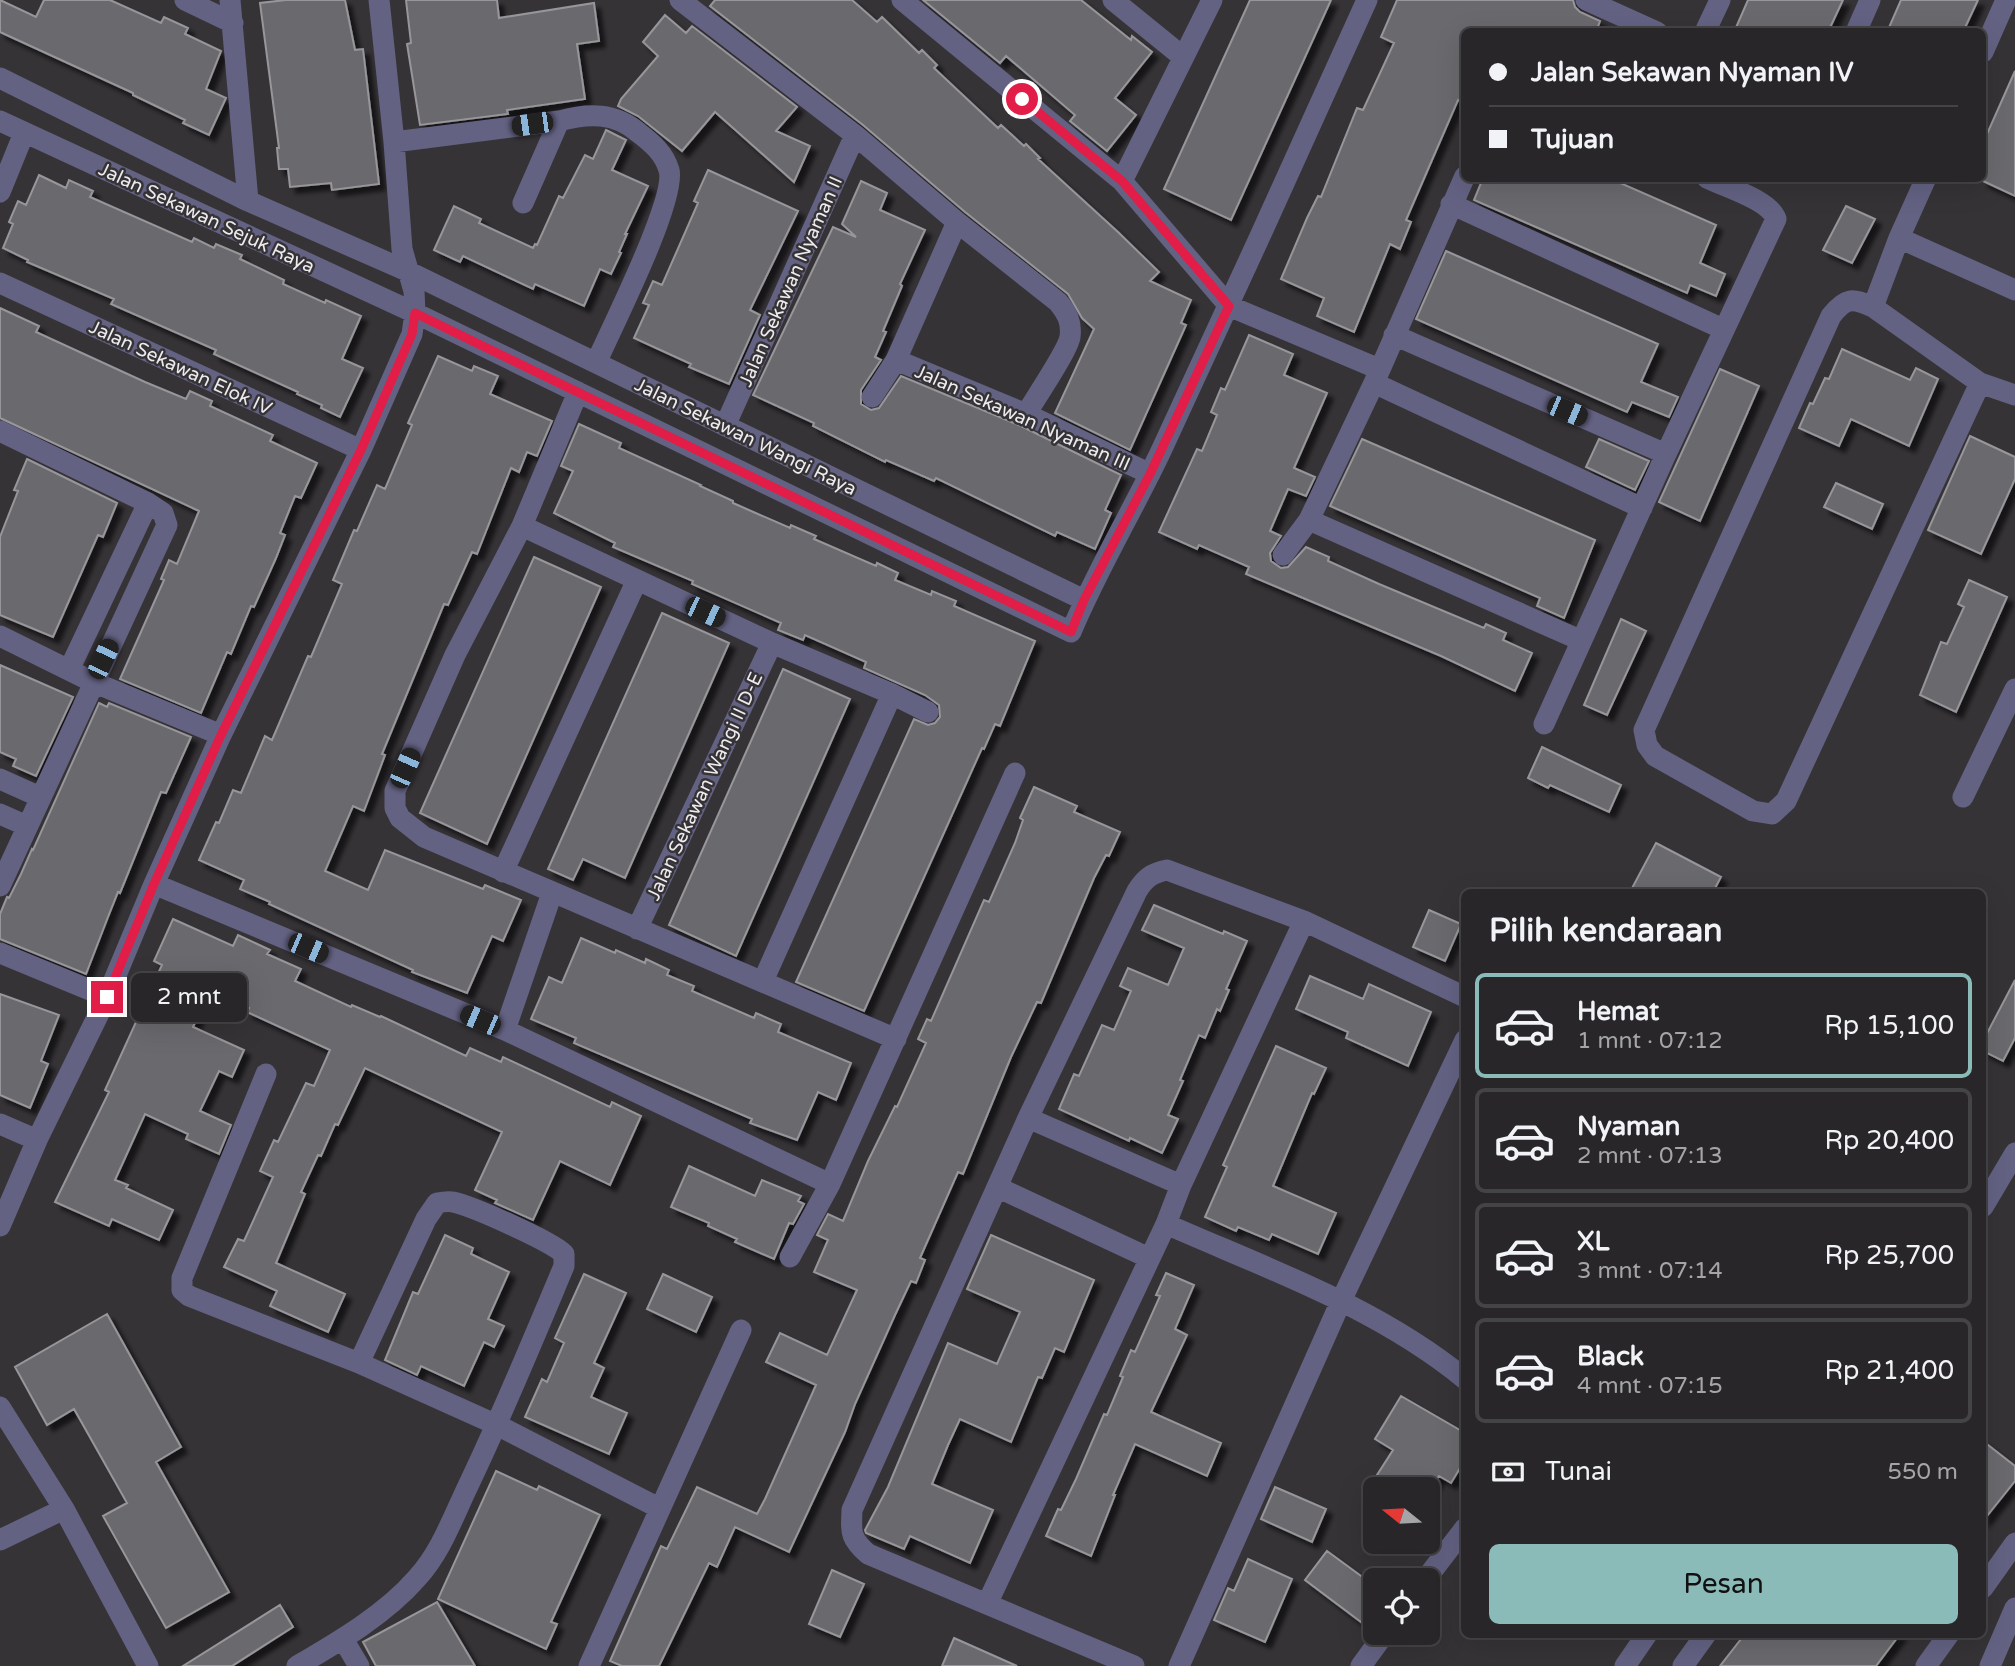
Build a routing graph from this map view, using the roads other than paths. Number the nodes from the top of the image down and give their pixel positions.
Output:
1 (185, 0) edge
2 (230, 0) edge
3 (379, 0) edge
4 (680, 0) edge
5 (902, 0) edge
6 (1113, 0) edge
7 (1212, 0) edge
8 (1367, 0) edge
9 (1720, 0) edge
10 (1870, 0) edge
11 (2006, 0) edge
12 (1595, 2) edge
13 (233, 23) junction
14 (1649, 28) edge
15 (1707, 28) edge
16 (1858, 28) edge
17 (1986, 45) edge
18 (1183, 57) junction
19 (0, 78) edge
20 (0, 121) edge
21 (559, 121) junction
22 (24, 133) junction
23 (855, 135) junction
24 (394, 142) junction
25 (1122, 181) junction
26 (1462, 182) edge
27 (1716, 182) edge
28 (1924, 182) edge
29 (0, 192) edge
30 (248, 201) junction
31 (523, 203) dead end
32 (1451, 204) junction
33 (957, 222) junction
34 (1899, 238) junction
35 (407, 271) junction
36 (0, 283) edge
37 (2015, 290) edge
38 (1229, 306) junction
39 (1873, 307) junction
40 (415, 313) junction
41 (1723, 329) junction
42 (1394, 335) junction
43 (896, 360) junction
44 (596, 363) junction
45 (1376, 376) junction
46 (1980, 383) junction
47 (578, 392) junction
48 (2015, 395) edge
49 (872, 397) dead end
50 (1026, 414) junction
51 (725, 426) junction
52 (1, 435) edge
53 (361, 450) junction
54 (1666, 454) junction
55 (1150, 474) junction
56 (148, 503) junction
57 (1642, 508) junction
58 (1309, 520) junction
59 (522, 526) junction
60 (1283, 555) dead end
61 (637, 580) junction
62 (1084, 600) junction
63 (0, 636) edge
64 (1580, 640) junction
65 (772, 643) junction
66 (69, 670) junction
67 (93, 682) junction
68 (2015, 689) edge
69 (892, 694) junction
70 (928, 712) dead end
71 (1544, 724) dead end
72 (221, 735) junction
73 (1015, 773) dead end
74 (0, 779) edge
75 (40, 797) junction
76 (1963, 797) dead end
77 (0, 814) edge
78 (27, 826) junction
79 (502, 872) junction
80 (154, 884) junction
81 (0, 887) edge
82 (552, 893) junction
83 (1304, 921) junction
84 (637, 929) junction
85 (0, 953) edge
86 (763, 981) junction
87 (1461, 995) edge
88 (107, 997) junction
89 (505, 1030) junction
90 (896, 1039) junction
91 (1461, 1048) edge
92 (267, 1074) dead end
93 (1028, 1118) junction
94 (0, 1124) edge
95 (37, 1140) junction
96 (2015, 1153) edge
97 (830, 1184) junction
98 (1181, 1185) junction
99 (997, 1187) junction
100 (1986, 1193) edge
101 (1166, 1224) junction
102 (0, 1226) edge
103 (790, 1257) dead end
104 (1149, 1258) junction
105 (1341, 1301) junction
106 (741, 1330) dead end
107 (359, 1363) junction
108 (1461, 1376) edge
109 (0, 1407) edge
110 (497, 1425) junction
111 (659, 1508) junction
112 (64, 1509) junction
113 (1461, 1533) edge
114 (0, 1540) edge
115 (2015, 1543) edge
116 (1434, 1568) edge
117 (1986, 1584) edge
118 (987, 1604) junction
119 (2015, 1608) edge
120 (1644, 1638) edge
121 (1703, 1638) edge
122 (1946, 1638) edge
123 (343, 1639) junction
124 (1376, 1645) edge
125 (148, 1666) edge
126 (298, 1666) edge
127 (359, 1666) edge
128 (589, 1666) edge
129 (1134, 1666) edge
130 (1179, 1666) edge
131 (1361, 1666) edge
132 (1625, 1666) edge
133 (1683, 1666) edge
134 (1926, 1666) edge
135 (1990, 1666) edge

1 - 13 street
2 - 13 street
3 - 24 street
4 - 23 street
5 - 25 street
6 - 18 street
7 - 18 street
8 - 38 street
9 - 15 street
10 - 16 street
11 - 17 street
12 - 14 street
13 - 30 street
18 - 25 street
19 - 30 street, Jalan Sekawan Sejuk Raya
20 - 22 street, Jalan Sekawan Sejuk Raya
21 - 24 street
21 - 31 street
21 - 44 street
22 - 29 street
22 - 40 street, Jalan Sekawan Sejuk Raya
23 - 33 street
23 - 51 street, Jalan Sekawan Nyaman II
24 - 35 street
25 - 38 street
26 - 32 street
27 - 41 street
28 - 34 street
30 - 35 street, Jalan Sekawan Sejuk Raya
32 - 41 street
32 - 42 street
33 - 43 street
33 - 50 street
34 - 37 street
34 - 39 street
35 - 40 street
35 - 44 street, Jalan Sekawan Wangi Raya
36 - 53 street, Jalan Sekawan Elok IV
38 - 45 street
38 - 55 street
39 - 46 street
39 - 46 street
40 - 47 street, Jalan Sekawan Wangi Raya
40 - 53 street
41 - 54 street
42 - 45 street
42 - 54 street
43 - 49 street
43 - 50 street, Jalan Sekawan Nyaman III
44 - 51 street, Jalan Sekawan Wangi Raya
45 - 57 street
45 - 58 street
46 - 48 street
47 - 59 street
47 - 62 street, Jalan Sekawan Wangi Raya
50 - 55 street, Jalan Sekawan Nyaman III
51 - 62 street, Jalan Sekawan Wangi Raya
52 - 56 street
53 - 72 street
54 - 57 street
55 - 62 street
56 - 66 street
56 - 67 street
57 - 64 street
58 - 60 street
58 - 64 street
59 - 61 street
59 - 79 street
61 - 65 street
61 - 79 street
63 - 66 street
64 - 71 street
65 - 69 street
65 - 84 street, Jalan Sekawan Wangi II D-E
66 - 67 street
67 - 72 street
67 - 75 street
68 - 76 street
69 - 70 street
69 - 86 street
72 - 80 street
73 - 90 street
74 - 75 street
75 - 78 street
77 - 78 street
78 - 81 street
79 - 82 street
80 - 88 street
80 - 89 street
82 - 84 street
82 - 89 street
83 - 87 street
83 - 93 street
83 - 98 street
84 - 86 street
85 - 88 street
86 - 90 street
88 - 95 street
89 - 97 street
90 - 97 street
91 - 105 street
92 - 107 street
93 - 98 street
93 - 99 street
94 - 95 street
95 - 102 street
96 - 100 street
97 - 103 street
98 - 101 street
99 - 104 street
99 - 118 street
101 - 104 street
101 - 105 street
104 - 118 street
105 - 108 street
105 - 130 street
106 - 111 street
107 - 110 street
107 - 110 street
109 - 112 street
110 - 111 street
110 - 123 street
111 - 128 street
112 - 114 street
112 - 125 street
113 - 116 street
115 - 117 street
118 - 129 street
119 - 135 street
120 - 132 street
121 - 133 street
122 - 134 street
123 - 126 street
123 - 127 street
124 - 131 street

